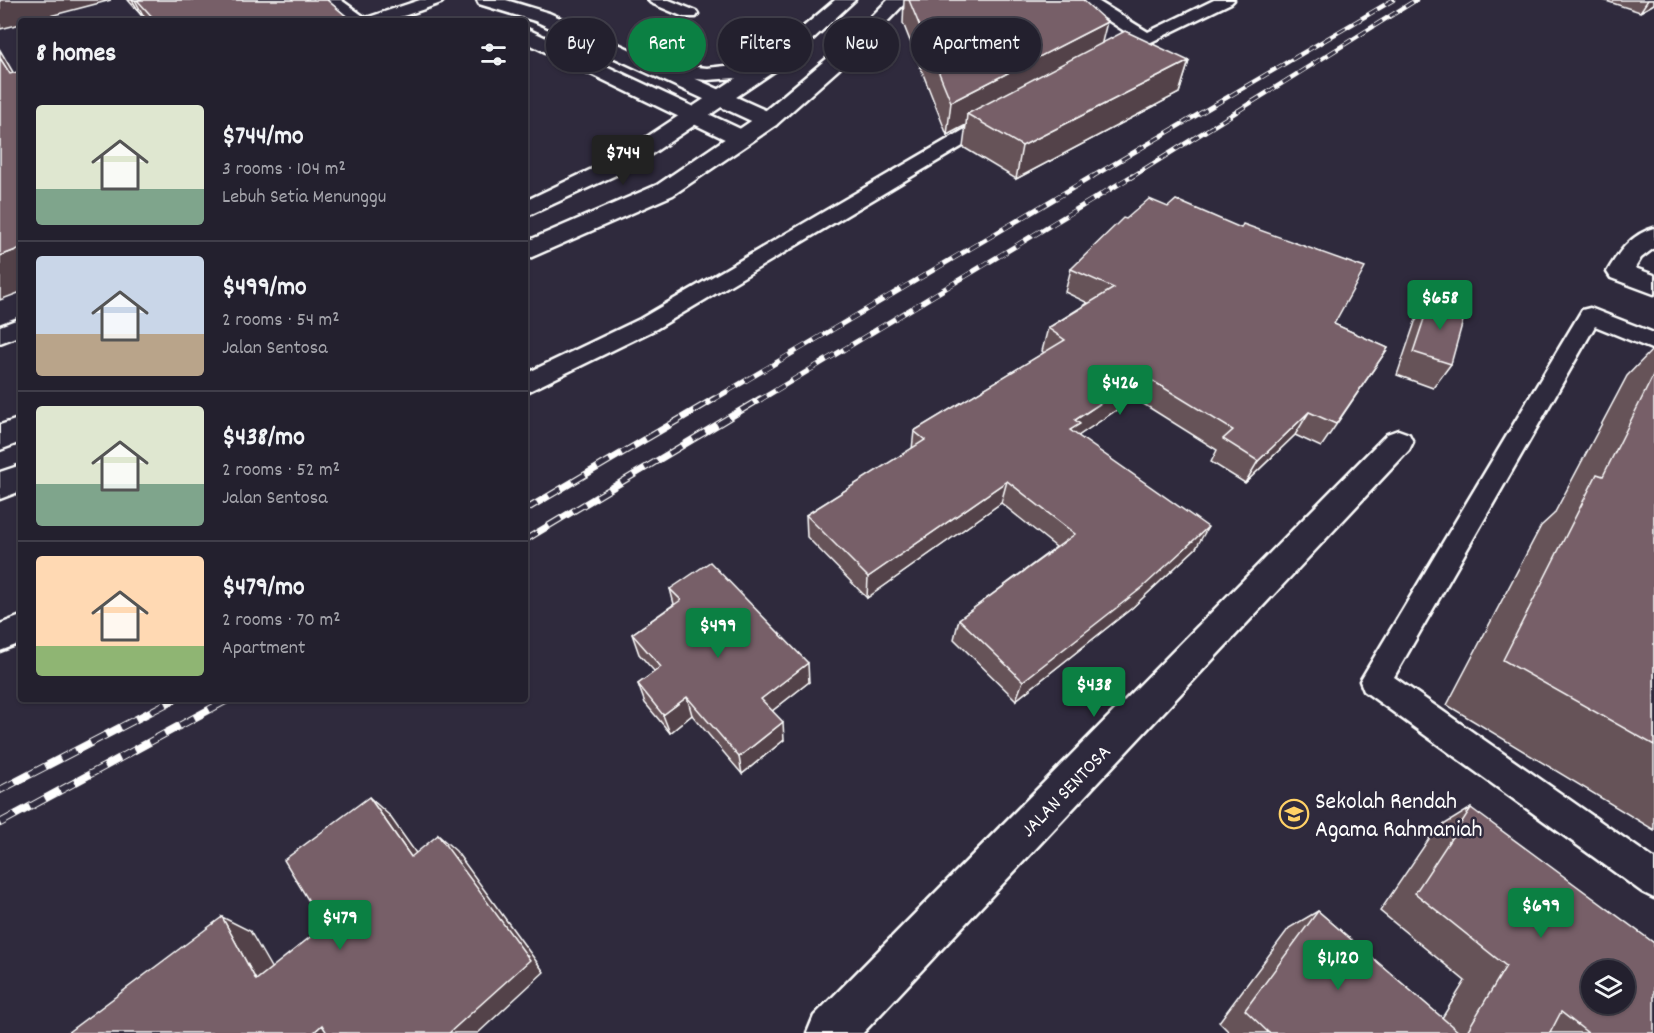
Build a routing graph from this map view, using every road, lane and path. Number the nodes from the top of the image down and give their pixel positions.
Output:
1 (331, 0) edge
2 (436, 0) edge
3 (471, 0) edge
4 (486, 0) edge
5 (656, 0) edge
6 (846, 0) edge
7 (899, 0) edge
8 (1085, 0) edge
9 (1226, 0) edge
10 (690, 14) dead end
11 (356, 18) edge
12 (380, 18) edge
13 (498, 18) edge
14 (812, 30) edge
15 (528, 35) edge
16 (1146, 38) junction
17 (628, 56) edge
18 (1094, 66) edge
19 (662, 72) edge
20 (676, 72) edge
21 (739, 72) edge
22 (760, 72) edge
23 (719, 99) junction
24 (1010, 111) edge
25 (694, 116) junction
26 (768, 120) junction
27 (741, 138) junction
28 (528, 209) edge
29 (1654, 236) edge
30 (528, 251) edge
31 (1654, 285) edge
32 (18, 327) edge
33 (0, 335) edge
34 (1654, 342) edge
35 (528, 383) edge
36 (18, 430) edge
37 (0, 438) edge
38 (1398, 442) dead end
39 (18, 478) edge
40 (0, 486) edge
41 (18, 630) edge
42 (0, 638) edge
43 (1654, 880) edge
44 (831, 1033) edge

1 - 11 lane
2 - 12 lane
3 - 13 street
4 - 17 street
5 - 10 lane
6 - 14 street
7 - 26 street
8 - 16 lane
9 - 16 lane
15 - 25 street
16 - 18 lane
19 - 23 street
20 - 21 street
22 - 23 street
23 - 25 street
23 - 26 street
24 - 35 lane
25 - 27 street
25 - 28 street
26 - 27 street
27 - 30 street
29 - 31 street
32 - 33 lane
34 - 43 lane
36 - 37 street
38 - 44 street, JALAN SENTOSA
39 - 40 street
41 - 42 lane

